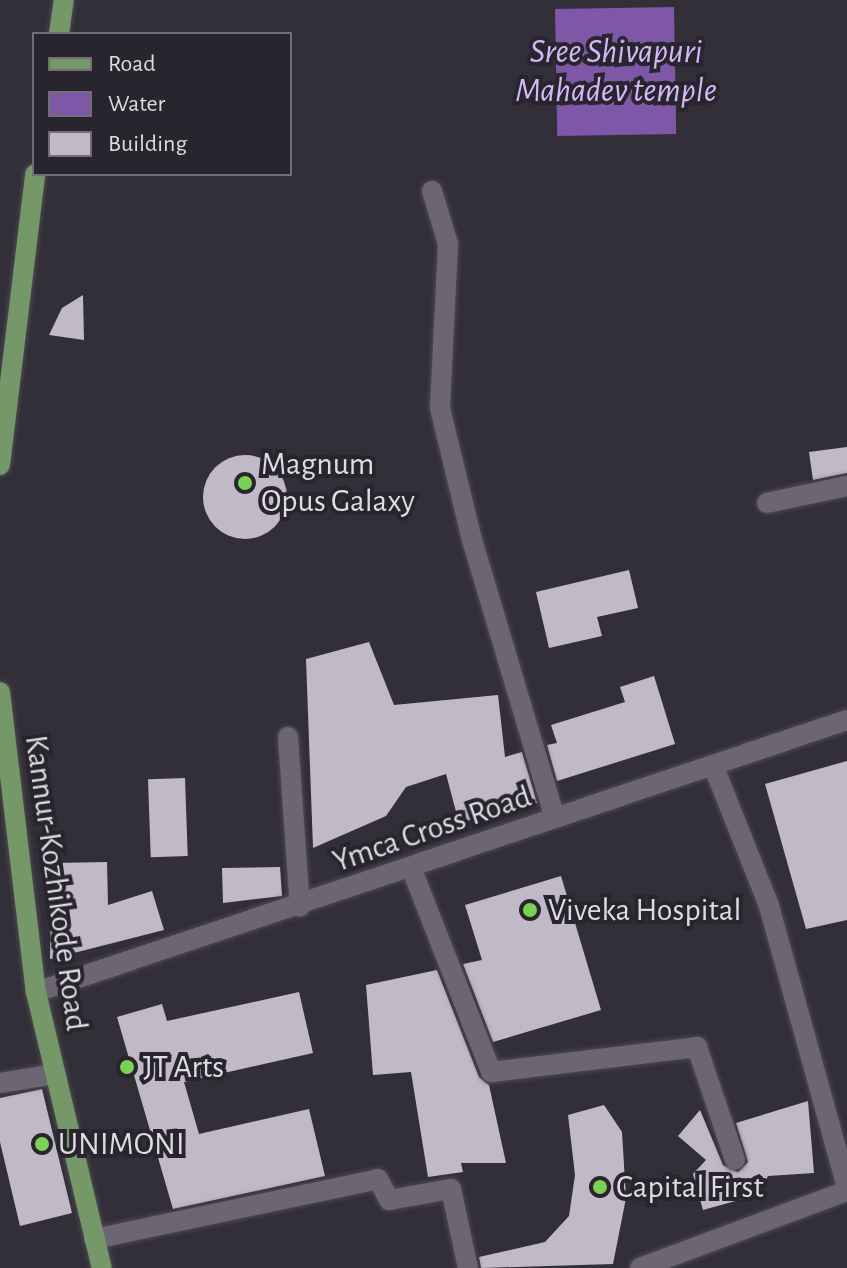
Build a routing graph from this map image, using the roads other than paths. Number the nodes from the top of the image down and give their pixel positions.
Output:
1 (64, 0) edge
2 (59, 32) edge
3 (35, 176) edge
4 (432, 191) dead end
5 (3, 410) edge
6 (0, 465) edge
7 (847, 486) edge
8 (767, 503) dead end
9 (0, 692) edge
10 (847, 720) edge
11 (288, 737) dead end
12 (713, 765) junction
13 (555, 818) junction
14 (412, 870) junction
15 (300, 907) junction
16 (36, 992) junction
17 (55, 1074) junction
18 (0, 1083) edge
19 (735, 1160) dead end
20 (847, 1189) edge
21 (94, 1239) junction
22 (102, 1268) edge
23 (468, 1268) edge
24 (640, 1268) edge

1 - 2 main road
3 - 5 main road
4 - 13 street
5 - 6 main road
7 - 8 street
9 - 16 main road, Kannur-Kozhikode Road
10 - 12 street, Ymca Cross Road
11 - 15 street
12 - 13 street, Ymca Cross Road
12 - 20 street
13 - 14 street, Ymca Cross Road
14 - 15 street, Ymca Cross Road
14 - 19 street
15 - 16 street, Ymca Cross Road
16 - 17 main road, Kannur-Kozhikode Road
17 - 18 street
17 - 21 main road, Kannur-Kozhikode Road
20 - 24 street
21 - 22 main road, Kannur-Kozhikode Road
21 - 23 street

